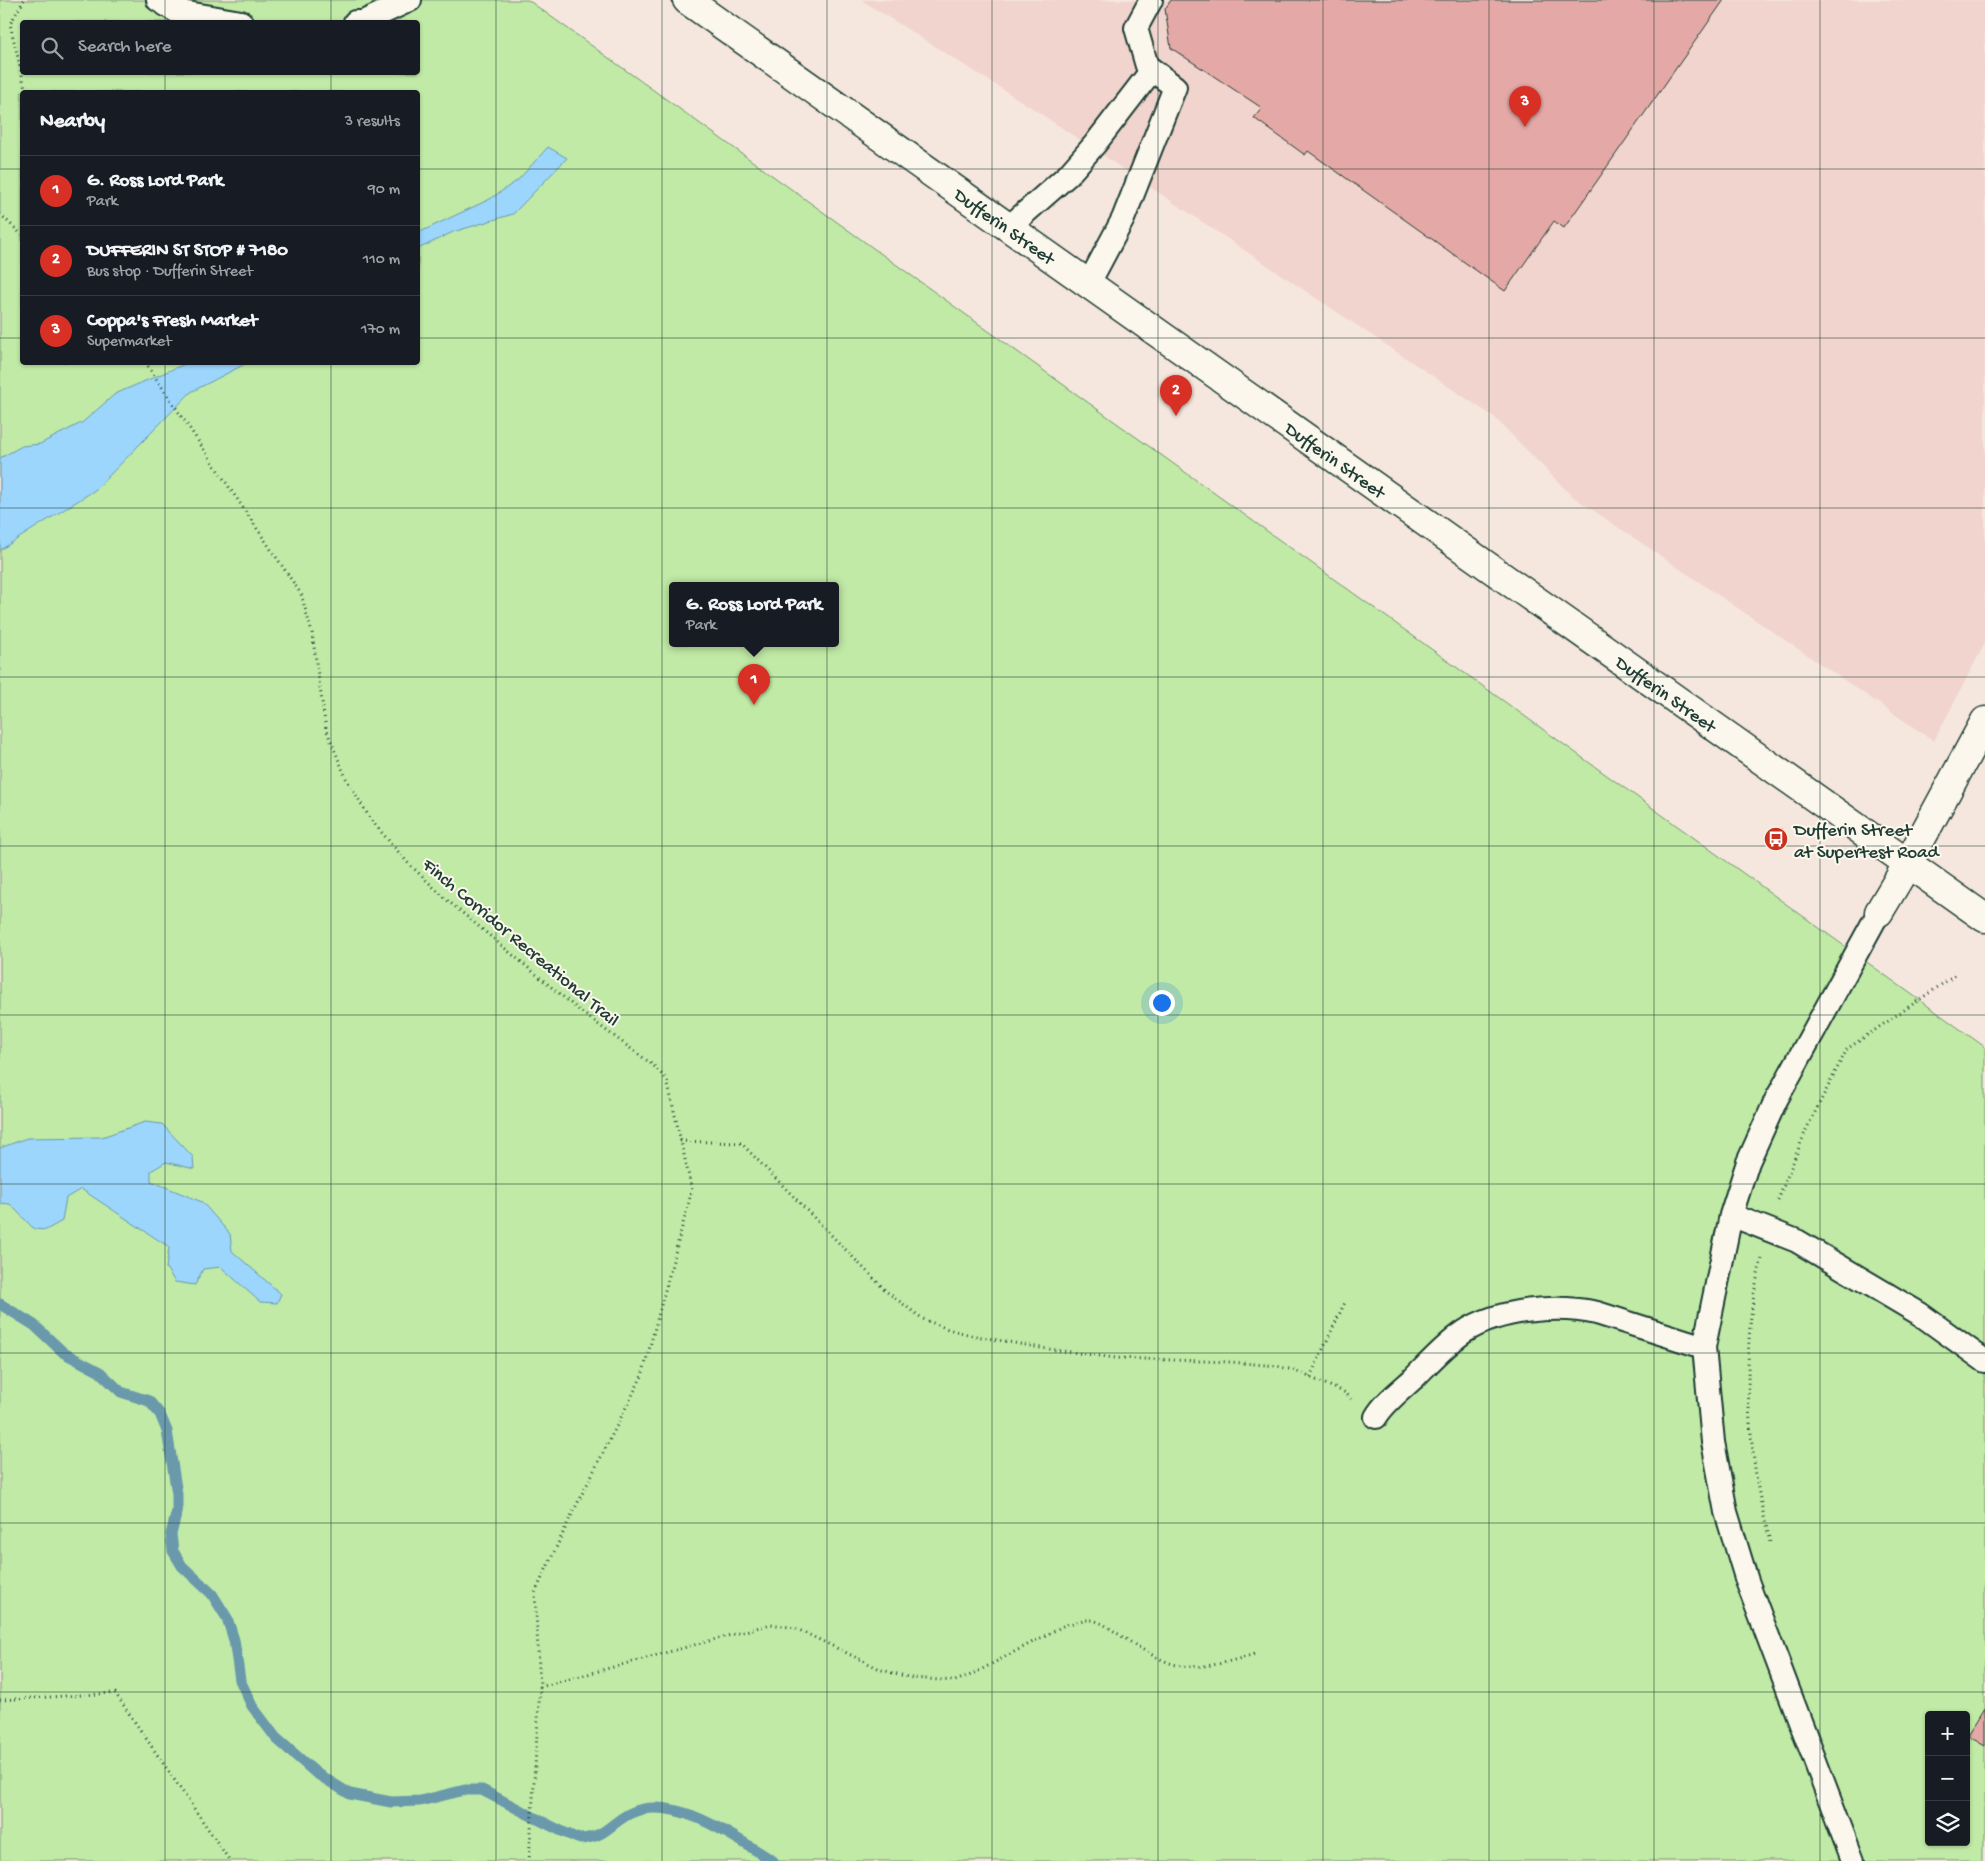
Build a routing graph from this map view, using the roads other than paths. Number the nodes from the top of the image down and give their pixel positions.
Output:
1 (158, 0) edge
2 (410, 0) edge
3 (687, 0) edge
4 (1151, 0) edge
5 (229, 20) edge
6 (368, 20) edge
7 (1152, 70) junction
8 (1009, 227) junction
9 (1089, 283) junction
10 (1985, 721) edge
11 (1907, 865) junction
12 (1879, 912) joint
13 (1985, 918) edge
14 (1731, 1215) junction
15 (1704, 1347) junction
16 (1985, 1361) edge
17 (1376, 1417) road end
18 (1853, 1861) edge

1 - 5 lane
2 - 6 lane
3 - 8 main road, Dufferin Street
4 - 7 lane
7 - 8 lane
7 - 9 lane
8 - 9 main road, Dufferin Street
9 - 11 main road, Dufferin Street
10 - 11 main road
11 - 12 main road
11 - 13 main road, Dufferin Street
12 - 14 lane
14 - 15 lane
14 - 16 lane
15 - 17 lane
15 - 18 lane

